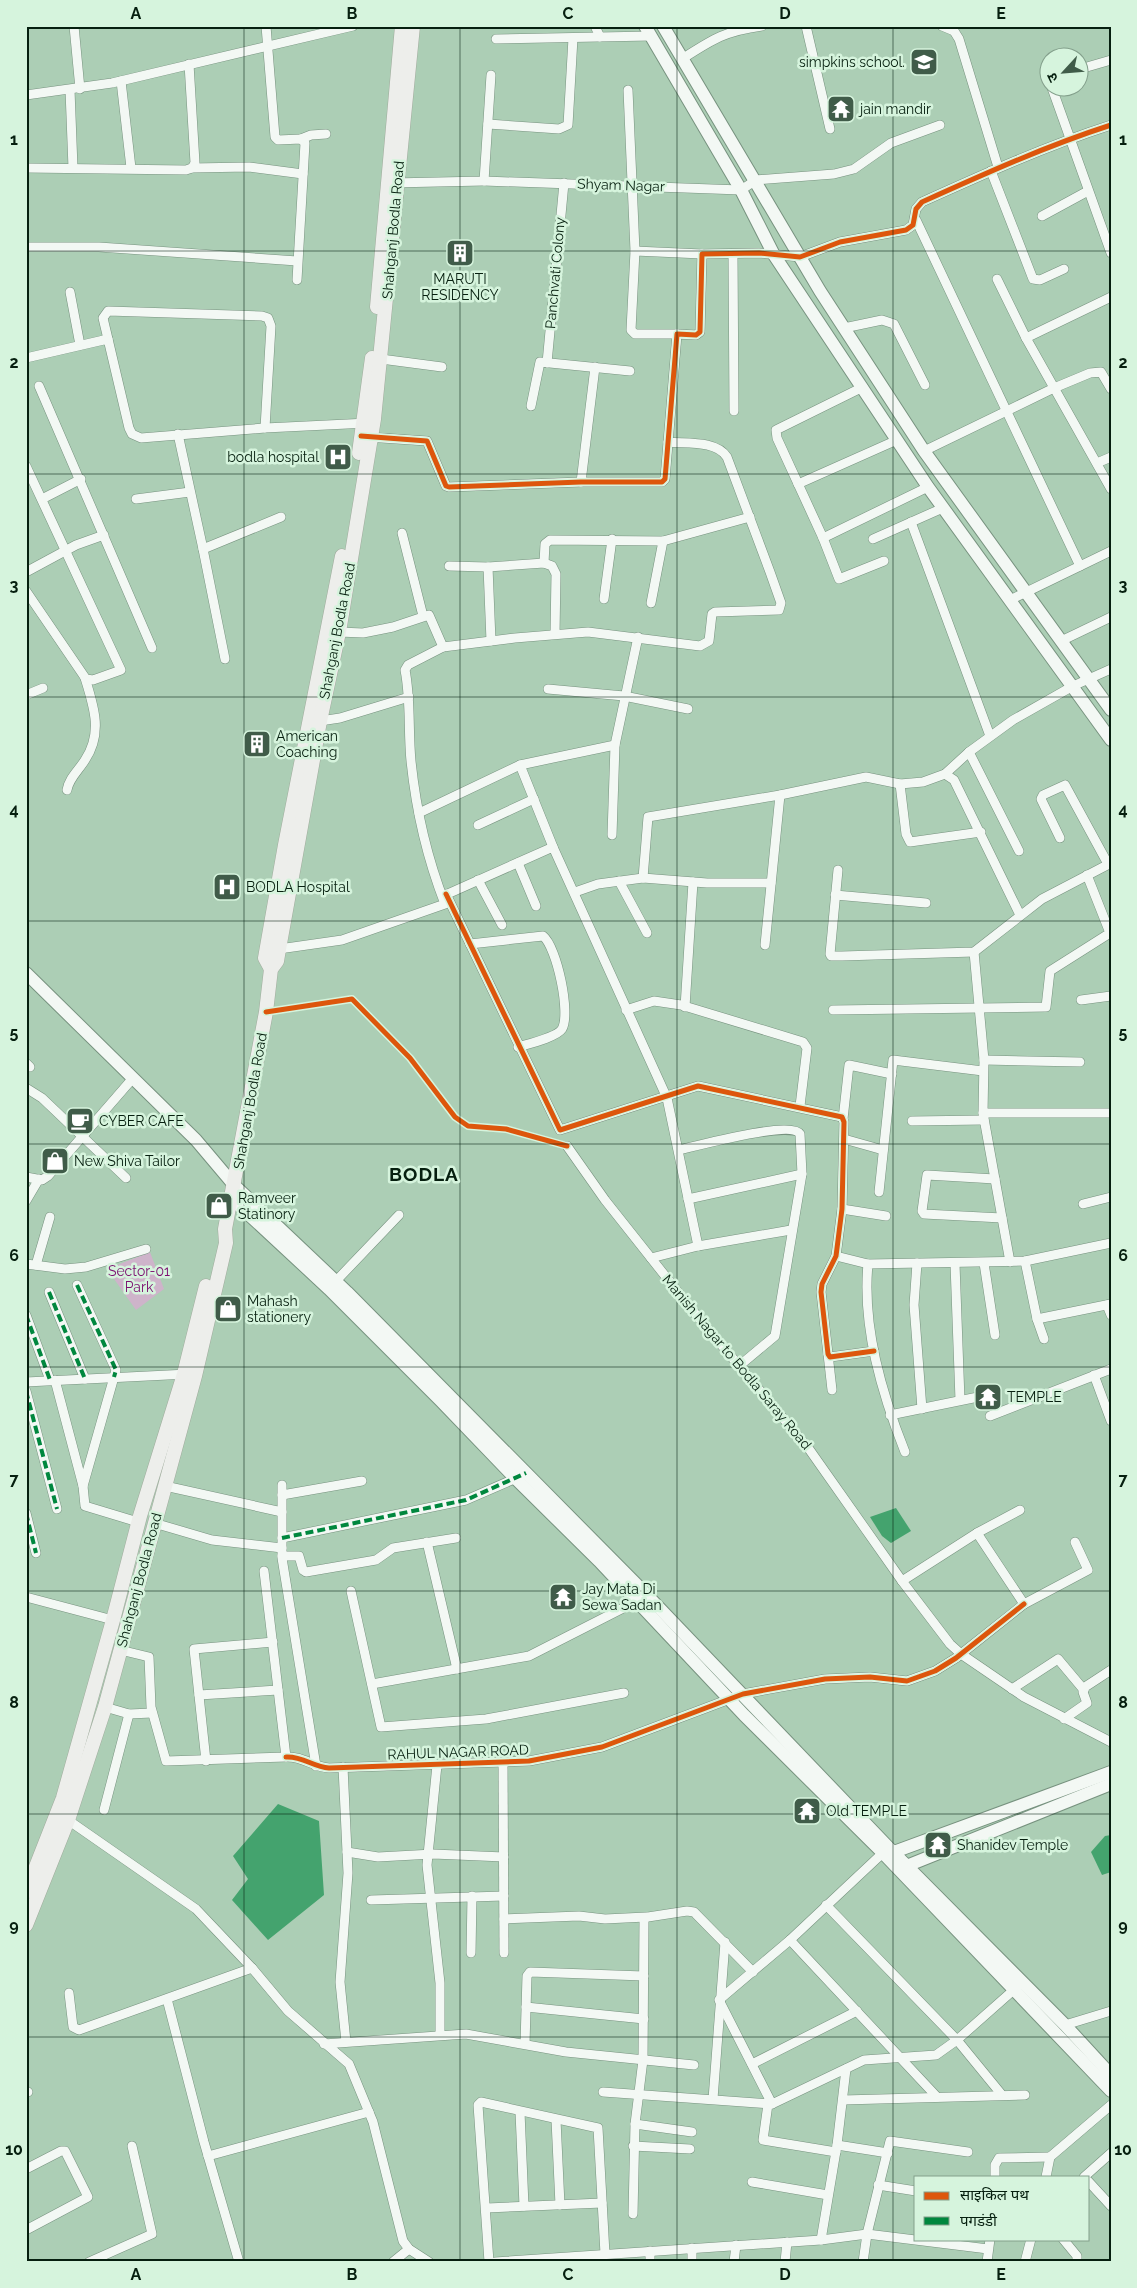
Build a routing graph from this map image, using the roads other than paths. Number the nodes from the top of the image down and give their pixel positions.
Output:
1 (74, 26) edge
2 (266, 26) edge
3 (353, 26) edge
4 (402, 26) edge
5 (413, 26) edge
6 (595, 26) edge
7 (663, 26) edge
8 (762, 26) edge
9 (806, 26) edge
10 (942, 26) edge
11 (732, 28) edge
12 (648, 31) edge
13 (600, 37) junction
14 (572, 38) junction
15 (496, 39) dead end
16 (268, 46) junction
17 (682, 59) junction
18 (1111, 60) edge
19 (189, 64) junction
20 (1090, 65) edge
21 (491, 74) dead end
22 (121, 81) junction
23 (75, 89) junction
24 (628, 90) dead end
25 (26, 95) edge
26 (1055, 98) edge
27 (488, 124) junction
28 (1111, 124) edge
29 (940, 125) dead end
30 (830, 130) dead end
31 (326, 134) dead end
32 (1069, 138) junction
33 (301, 139) junction
34 (26, 168) edge
35 (74, 168) junction
36 (131, 168) junction
37 (192, 168) junction
38 (994, 169) junction
39 (303, 174) junction
40 (756, 180) junction
41 (484, 181) junction
42 (392, 183) junction
43 (564, 183) junction
44 (632, 186) junction
45 (741, 190) junction
46 (1088, 191) junction
47 (1042, 216) dead end
48 (916, 220) junction
49 (26, 247) edge
50 (636, 251) junction
51 (1111, 252) edge
52 (702, 254) junction
53 (733, 255) junction
54 (774, 255) junction
55 (800, 257) junction
56 (297, 261) junction
57 (1064, 269) dead end
58 (997, 278) dead end
59 (297, 280) dead end
60 (70, 292) dead end
61 (1111, 297) edge
62 (844, 328) junction
63 (677, 334) junction
64 (379, 336) junction
65 (1026, 338) junction
66 (108, 339) junction
67 (80, 345) junction
68 (26, 358) edge
69 (381, 359) junction
70 (547, 363) junction
71 (442, 367) dead end
72 (595, 367) junction
73 (630, 371) dead end
74 (925, 385) dead end
75 (39, 386) dead end
76 (862, 387) junction
77 (1054, 388) junction
78 (1111, 389) edge
79 (531, 406) dead end
80 (734, 411) dead end
81 (1005, 412) junction
82 (264, 428) junction
83 (367, 430) junction
84 (178, 434) junction
85 (897, 440) junction
86 (668, 442) junction
87 (924, 451) junction
88 (1111, 457) edge
89 (1097, 463) junction
90 (26, 466) edge
91 (81, 480) junction
92 (580, 482) junction
93 (798, 484) junction
94 (928, 486) junction
95 (1111, 489) edge
96 (190, 492) junction
97 (42, 499) junction
98 (136, 499) dead end
99 (944, 508) junction
100 (280, 516) dead end
101 (750, 518) junction
102 (911, 522) junction
103 (402, 533) dead end
104 (104, 535) junction
105 (823, 538) junction
106 (612, 539) junction
107 (872, 539) dead end
108 (662, 541) junction
109 (203, 549) junction
110 (66, 551) junction
111 (1111, 551) edge
112 (884, 561) dead end
113 (544, 563) junction
114 (450, 566) dead end
115 (1080, 566) junction
116 (488, 567) junction
117 (26, 572) edge
118 (26, 591) edge
119 (1025, 592) junction
120 (604, 599) dead end
121 (1010, 600) junction
122 (651, 603) dead end
123 (423, 616) junction
124 (1111, 618) edge
125 (339, 632) junction
126 (555, 634) junction
127 (638, 637) junction
128 (491, 641) junction
129 (1060, 641) junction
130 (444, 647) junction
131 (152, 648) dead end
132 (225, 659) dead end
133 (1111, 669) edge
134 (85, 678) junction
135 (1088, 680) junction
136 (1073, 686) junction
137 (43, 688) dead end
138 (548, 689) dead end
139 (26, 695) edge
140 (624, 696) junction
141 (409, 697) junction
142 (688, 709) dead end
143 (1111, 710) edge
144 (320, 721) junction
145 (990, 736) junction
146 (1111, 740) edge
147 (615, 745) junction
148 (968, 752) junction
149 (520, 765) junction
150 (945, 774) junction
151 (900, 784) junction
152 (67, 790) dead end
153 (780, 795) junction
154 (534, 799) junction
155 (419, 813) junction
156 (478, 825) dead end
157 (981, 832) junction
158 (612, 835) dead end
159 (1060, 838) dead end
160 (553, 847) junction
161 (1019, 851) dead end
162 (518, 863) junction
163 (1109, 863) edge
164 (838, 870) dead end
165 (1087, 875) junction
166 (643, 878) junction
167 (478, 880) junction
168 (619, 881) junction
169 (693, 882) junction
170 (771, 883) junction
171 (575, 892) junction
172 (444, 895) junction
173 (836, 895) junction
174 (926, 903) dead end
175 (536, 906) dead end
176 (1020, 915) junction
177 (502, 925) dead end
178 (647, 933) dead end
179 (470, 944) junction
180 (765, 945) dead end
181 (279, 949) junction
182 (974, 952) junction
183 (271, 968) junction
184 (26, 973) edge
185 (1111, 996) edge
186 (1081, 1000) dead end
187 (980, 1007) junction
188 (686, 1008) junction
189 (626, 1010) junction
190 (833, 1010) dead end
191 (518, 1047) junction
192 (984, 1060) junction
193 (1080, 1062) dead end
194 (983, 1071) junction
195 (892, 1074) junction
196 (133, 1078) junction
197 (26, 1088) edge
198 (667, 1098) junction
199 (800, 1106) junction
200 (1110, 1113) edge
201 (984, 1116) junction
202 (843, 1119) junction
203 (912, 1121) dead end
204 (1111, 1124) edge
205 (82, 1138) junction
206 (844, 1139) junction
207 (567, 1146) dead end
208 (679, 1150) junction
209 (883, 1150) junction
210 (802, 1174) junction
211 (26, 1177) edge
212 (126, 1178) dead end
213 (995, 1179) junction
214 (39, 1180) junction
215 (233, 1192) junction
216 (878, 1192) dead end
217 (1111, 1197) edge
218 (688, 1199) junction
219 (26, 1201) edge
220 (1083, 1204) dead end
221 (842, 1209) junction
222 (399, 1215) dead end
223 (886, 1216) dead end
224 (50, 1218) dead end
225 (1002, 1218) junction
226 (791, 1230) junction
227 (1111, 1243) edge
228 (698, 1246) junction
229 (146, 1249) dead end
230 (836, 1256) junction
231 (651, 1258) junction
232 (1026, 1261) junction
233 (1010, 1262) junction
234 (917, 1263) junction
235 (984, 1263) junction
236 (31, 1264) edge
237 (868, 1264) junction
238 (955, 1264) junction
239 (336, 1281) junction
240 (77, 1285) dead end
241 (49, 1292) dead end
242 (1109, 1305) edge
243 (26, 1315) edge
244 (1111, 1315) edge
245 (1037, 1319) junction
246 (995, 1334) dead end
247 (1044, 1339) dead end
248 (874, 1351) junction
249 (828, 1354) junction
250 (739, 1366) junction
251 (1111, 1369) edge
252 (189, 1375) junction
253 (1094, 1375) junction
254 (114, 1377) junction
255 (85, 1379) junction
256 (52, 1380) junction
257 (26, 1382) edge
258 (832, 1390) dead end
259 (26, 1391) edge
260 (978, 1396) dead end
261 (960, 1400) junction
262 (922, 1409) junction
263 (890, 1415) junction
264 (990, 1416) dead end
265 (1111, 1421) edge
266 (905, 1452) dead end
267 (521, 1476) junction
268 (362, 1481) dead end
269 (282, 1485) dead end
270 (83, 1486) junction
271 (164, 1486) junction
272 (282, 1495) junction
273 (57, 1509) dead end
274 (1020, 1510) dead end
275 (282, 1512) junction
276 (26, 1513) edge
277 (138, 1522) junction
278 (154, 1523) junction
279 (977, 1533) junction
280 (282, 1538) junction
281 (456, 1538) dead end
282 (427, 1542) junction
283 (1075, 1542) dead end
284 (282, 1552) junction
285 (36, 1553) dead end
286 (128, 1562) junction
287 (143, 1566) junction
288 (264, 1571) dead end
289 (902, 1581) junction
290 (351, 1591) dead end
291 (26, 1596) edge
292 (637, 1601) junction
293 (1024, 1604) junction
294 (113, 1620) junction
295 (272, 1642) junction
296 (120, 1650) junction
297 (959, 1656) junction
298 (457, 1669) junction
299 (1111, 1670) edge
300 (372, 1684) junction
301 (1012, 1689) junction
302 (278, 1690) junction
303 (1084, 1690) junction
304 (624, 1693) dead end
305 (743, 1694) junction
306 (200, 1695) junction
307 (730, 1700) junction
308 (105, 1707) junction
309 (152, 1713) junction
310 (129, 1714) junction
311 (1064, 1719) junction
312 (1111, 1742) edge
313 (286, 1757) junction
314 (206, 1761) junction
315 (503, 1762) junction
316 (438, 1765) junction
317 (316, 1766) junction
318 (344, 1767) junction
319 (1111, 1772) edge
320 (1111, 1784) edge
321 (104, 1810) dead end
322 (68, 1820) junction
323 (888, 1851) junction
324 (347, 1852) junction
325 (427, 1854) junction
326 (504, 1857) junction
327 (909, 1866) junction
328 (28, 1884) edge
329 (430, 1896) junction
330 (472, 1896) junction
331 (504, 1896) junction
332 (371, 1900) dead end
333 (826, 1905) junction
334 (646, 1918) junction
335 (504, 1920) junction
336 (26, 1925) edge
337 (790, 1940) junction
338 (725, 1942) junction
339 (471, 1953) dead end
340 (504, 1953) dead end
341 (252, 1968) junction
342 (753, 1972) junction
343 (644, 1976) junction
344 (1018, 1986) junction
345 (69, 1994) dead end
346 (168, 1999) junction
347 (719, 2000) junction
348 (526, 2007) junction
349 (857, 2011) junction
350 (1111, 2011) edge
351 (644, 2019) junction
352 (1065, 2025) junction
353 (440, 2036) junction
354 (957, 2040) junction
355 (346, 2042) junction
356 (324, 2044) junction
357 (525, 2044) junction
358 (900, 2057) junction
359 (643, 2060) junction
360 (752, 2064) junction
361 (694, 2065) dead end
362 (846, 2069) junction
363 (1111, 2075) edge
364 (1111, 2091) edge
365 (603, 2092) dead end
366 (640, 2093) junction
367 (1002, 2095) junction
368 (1025, 2095) dead end
369 (937, 2097) junction
370 (713, 2099) junction
371 (843, 2100) junction
372 (770, 2104) junction
373 (1111, 2105) edge
374 (369, 2112) junction
375 (520, 2112) junction
376 (556, 2120) junction
377 (635, 2124) junction
378 (692, 2132) dead end
379 (132, 2146) dead end
380 (633, 2146) junction
381 (690, 2149) dead end
382 (837, 2149) junction
383 (968, 2152) dead end
384 (888, 2153) junction
385 (1111, 2153) edge
386 (208, 2156) junction
387 (1050, 2157) junction
388 (26, 2169) edge
389 (995, 2176) edge
390 (1046, 2176) edge
391 (1085, 2176) edge
392 (752, 2182) dead end
393 (1090, 2184) edge
394 (878, 2186) junction
395 (914, 2191) edge
396 (828, 2195) junction
397 (602, 2203) junction
398 (560, 2205) junction
399 (524, 2206) junction
400 (1111, 2206) edge
401 (487, 2208) junction
402 (633, 2214) dead end
403 (26, 2230) edge
404 (867, 2234) junction
405 (914, 2238) edge
406 (821, 2240) junction
407 (940, 2240) edge
408 (1031, 2240) edge
409 (1064, 2240) edge
410 (787, 2242) junction
411 (989, 2244) edge
412 (736, 2245) junction
413 (692, 2248) junction
414 (409, 2249) junction
415 (650, 2250) junction
416 (601, 2257) edge
417 (100, 2259) edge
418 (512, 2261) edge
419 (89, 2262) edge
420 (239, 2262) edge
421 (393, 2262) edge
422 (429, 2262) edge
423 (489, 2262) edge
424 (495, 2262) edge
425 (650, 2262) edge
426 (692, 2262) edge
427 (734, 2262) edge
428 (785, 2262) edge
429 (863, 2262) edge
430 (987, 2262) edge
431 (1025, 2262) edge
432 (1077, 2262) edge

1 - 23 street
2 - 16 street
3 - 16 street
4 - 42 main road
5 - 42 main road, Shahganj Bodla Road
6 - 13 street
7 - 17 main road
8 - 11 street
9 - 30 street
10 - 38 street
11 - 17 street
12 - 13 street
12 - 45 main road
13 - 14 street
14 - 15 street
14 - 27 street
16 - 19 street
16 - 33 street
17 - 40 main road
18 - 20 street
19 - 22 street
19 - 37 street
21 - 27 street
22 - 23 street
22 - 36 street
23 - 25 street
23 - 35 street
24 - 44 street
26 - 32 street
27 - 41 street
28 - 32 street
29 - 40 street
31 - 33 street
32 - 38 street
32 - 46 street
33 - 39 street
34 - 35 street
35 - 36 street
36 - 37 street
37 - 39 street
38 - 48 street
38 - 57 street
39 - 56 street
40 - 45 street
40 - 55 main road
41 - 42 street, Shyam Nagar
41 - 43 street, Shyam Nagar
42 - 64 main road
43 - 44 street, Shyam Nagar
43 - 70 street, Panchvati Colony
44 - 45 street, Shyam Nagar
44 - 50 street
45 - 54 main road
46 - 47 street
46 - 51 street
48 - 55 street
48 - 81 street
49 - 56 street
50 - 52 street
50 - 63 street
52 - 53 street
52 - 63 street
53 - 54 street
53 - 80 street
54 - 55 street
54 - 76 main road
55 - 62 main road
56 - 59 street
58 - 65 street
60 - 67 street
61 - 65 street
62 - 74 street
62 - 87 main road
63 - 86 street
64 - 69 main road, Shahganj Bodla Road
64 - 83 main road
65 - 77 street
66 - 67 street
66 - 82 street
66 - 84 street
67 - 68 street
69 - 71 street
69 - 83 main road, Shahganj Bodla Road
70 - 72 street
70 - 79 street
72 - 73 street
72 - 92 street
75 - 91 street
76 - 85 main road
76 - 93 street
77 - 78 street
77 - 81 street
77 - 89 street
81 - 87 street
81 - 115 street
82 - 83 street
82 - 84 street
83 - 92 street
83 - 125 main road, Shahganj Bodla Road
83 - 183 main road
84 - 96 street
85 - 93 street
85 - 94 main road
86 - 92 street
86 - 101 street
87 - 119 main road
88 - 89 street
89 - 95 street
90 - 97 street
91 - 97 street
91 - 104 street
93 - 105 street
94 - 99 main road
94 - 105 street
96 - 98 street
96 - 109 street
97 - 110 street
99 - 102 street
99 - 121 main road
100 - 109 street
101 - 108 street
101 - 127 street
102 - 107 street
102 - 145 street
103 - 123 street
104 - 110 street
104 - 131 street
105 - 112 street
106 - 108 street
106 - 113 street
106 - 120 street
108 - 122 street
109 - 132 street
110 - 117 street
110 - 134 street
111 - 115 street
113 - 116 street
113 - 126 street
114 - 116 street
115 - 119 street
116 - 128 street
118 - 134 street
119 - 121 street
119 - 129 main road
121 - 136 main road
123 - 125 street
123 - 130 street
124 - 129 street
125 - 144 main road, Shahganj Bodla Road
126 - 127 street
126 - 128 street
127 - 140 street
128 - 130 street
129 - 135 main road
130 - 141 street
133 - 135 street
134 - 152 street
135 - 136 street
135 - 143 main road
136 - 145 street
136 - 146 main road
137 - 139 street
138 - 140 street
140 - 142 street
140 - 147 street
141 - 144 street
141 - 155 street
144 - 181 main road, Shahganj Bodla Road
145 - 148 street
147 - 149 street
147 - 158 street
148 - 150 street
148 - 161 street
149 - 154 street
149 - 155 street
150 - 151 street
150 - 157 street
151 - 153 street
151 - 157 street
153 - 166 street
153 - 170 street
154 - 156 street
154 - 160 street
155 - 172 street
157 - 176 street
159 - 163 street
160 - 162 street
160 - 171 street
162 - 167 street
162 - 175 street
163 - 165 street
164 - 173 street
165 - 176 street
165 - 187 street
166 - 168 street
166 - 169 street
167 - 172 street
167 - 177 street
168 - 171 street
168 - 178 street
169 - 170 street
169 - 188 street
170 - 180 street
171 - 189 street
172 - 179 street
172 - 181 street
173 - 174 street
173 - 182 street
176 - 182 street
179 - 191 street
179 - 191 street
181 - 183 main road, Shahganj Bodla Road
182 - 187 street
183 - 215 main road, Shahganj Bodla Road
184 - 196 main road
185 - 186 street
187 - 190 street
187 - 192 street
188 - 189 street
188 - 199 street
189 - 198 street
191 - 198 street
192 - 193 street
192 - 194 street
194 - 195 street
194 - 201 street
195 - 202 street
195 - 209 street
196 - 205 street
196 - 215 main road
197 - 205 street
198 - 199 street
198 - 208 street
199 - 202 street
200 - 201 street
200 - 204 street
201 - 203 street
201 - 213 street
202 - 206 street
205 - 212 street
205 - 214 street
206 - 209 street
206 - 221 street
207 - 231 street, Manish Nagar to Bodla Saray Road
208 - 210 street
208 - 218 street
209 - 216 street
210 - 218 street
210 - 226 street
211 - 214 street
213 - 225 street
213 - 225 street
214 - 219 street
215 - 239 main road
215 - 252 main road, Shahganj Bodla Road
215 - 267 main road
217 - 220 street
218 - 228 street
221 - 223 street
221 - 230 street
222 - 239 street
224 - 236 street
225 - 233 street
226 - 228 street
226 - 250 street
227 - 232 street
228 - 231 street
229 - 236 street
230 - 237 street
230 - 249 street
231 - 250 street, Manish Nagar to Bodla Saray Road
232 - 233 street
232 - 245 street
233 - 235 street
234 - 237 street
234 - 238 street
234 - 262 street
235 - 238 street
235 - 246 street
237 - 248 street
238 - 261 street
239 - 267 main road
240 - 254 street
241 - 255 street
242 - 244 street
242 - 245 street
243 - 256 street
245 - 247 street
248 - 249 street
248 - 263 street
249 - 258 street
250 - 289 street, Manish Nagar to Bodla Saray Road
251 - 253 street
252 - 254 street
252 - 271 main road, Shahganj Bodla Road
252 - 277 main road, Shahganj Bodla Road
253 - 264 street
253 - 265 street
254 - 255 street
254 - 270 street
255 - 256 street
256 - 257 street
256 - 270 street
259 - 273 street
260 - 261 street
261 - 262 street
262 - 263 street
263 - 266 street
267 - 280 street
267 - 292 main road
267 - 305 main road
268 - 272 street
269 - 272 street
270 - 277 street
271 - 275 street
271 - 278 main road, Shahganj Bodla Road
272 - 275 street
274 - 279 street
275 - 280 street
276 - 285 street
277 - 286 main road, Shahganj Bodla Road
278 - 284 street
278 - 287 main road, Shahganj Bodla Road
279 - 289 street
279 - 293 street
280 - 284 street
281 - 282 street
282 - 284 street
282 - 298 street
283 - 293 street, RAHUL NAGAR ROAD
284 - 317 street
286 - 287 main road
286 - 294 main road, Shahganj Bodla Road
287 - 296 main road, Shahganj Bodla Road
288 - 295 street
289 - 297 street, Manish Nagar to Bodla Saray Road
290 - 300 street
291 - 294 street
292 - 298 street
292 - 307 main road
293 - 297 street, RAHUL NAGAR ROAD
294 - 328 main road, Shahganj Bodla Road
295 - 302 street
295 - 306 street
296 - 308 main road, Shahganj Bodla Road
296 - 309 street
297 - 301 street, Manish Nagar to Bodla Saray Road
297 - 305 street, RAHUL NAGAR ROAD
298 - 300 street
299 - 303 street
300 - 304 street
301 - 303 street
301 - 311 street, Manish Nagar to Bodla Saray Road
302 - 306 street
302 - 313 street
303 - 311 street
305 - 307 street, RAHUL NAGAR ROAD
305 - 323 main road
306 - 314 street
307 - 315 street, RAHUL NAGAR ROAD
307 - 323 main road
308 - 310 street
308 - 322 main road, Shahganj Bodla Road
309 - 310 street
309 - 314 street, RAHUL NAGAR ROAD
310 - 321 street
311 - 312 street, Manish Nagar to Bodla Saray Road
313 - 314 street, RAHUL NAGAR ROAD
313 - 317 street, RAHUL NAGAR ROAD
315 - 316 street, RAHUL NAGAR ROAD
315 - 326 street
316 - 318 street, RAHUL NAGAR ROAD
316 - 325 street
317 - 318 street, RAHUL NAGAR ROAD
318 - 324 street
319 - 323 main road
320 - 327 main road
322 - 336 main road, Shahganj Bodla Road
322 - 341 street
323 - 327 main road
323 - 333 street
323 - 344 main road
324 - 325 street
324 - 355 street
325 - 326 street
325 - 329 street
326 - 331 street
327 - 344 main road
329 - 330 street
329 - 332 street
329 - 353 street
330 - 331 street
330 - 339 street
331 - 335 street
333 - 337 street
333 - 354 street
334 - 335 street
334 - 338 street
334 - 343 street
335 - 340 street
337 - 342 street
337 - 349 street
338 - 342 street
338 - 347 street
341 - 346 street
341 - 356 street
342 - 347 street
343 - 348 street
343 - 351 street
344 - 352 main road
344 - 354 street
344 - 364 main road
345 - 346 street
346 - 386 street
347 - 360 street
347 - 370 street
348 - 351 street
348 - 357 street
349 - 358 street
349 - 360 street
350 - 352 street
351 - 359 street
352 - 363 main road
353 - 355 street
353 - 357 street
354 - 358 street
354 - 367 street
355 - 356 street
356 - 374 street
357 - 359 street
358 - 362 street
358 - 369 street
359 - 361 street
359 - 366 street
360 - 372 street
362 - 371 street
362 - 372 street
365 - 366 street
366 - 370 street
366 - 377 street
367 - 368 street
367 - 369 street
369 - 371 street
370 - 372 street
371 - 382 street
372 - 382 street
373 - 387 street
374 - 386 street
374 - 414 street
375 - 376 street
375 - 399 street
375 - 401 street
376 - 397 street
376 - 398 street
377 - 378 street
377 - 380 street
379 - 417 street
380 - 381 street
380 - 402 street
382 - 384 street
382 - 396 street
383 - 384 street
384 - 394 street
385 - 391 street
386 - 420 street
387 - 389 street
387 - 390 street
388 - 403 street
392 - 396 street
393 - 400 street
394 - 395 street
394 - 404 street
396 - 406 street
397 - 398 street
397 - 416 street
398 - 399 street
399 - 401 street
401 - 423 street
404 - 405 street
404 - 406 street
404 - 429 street
406 - 410 street
407 - 411 street
408 - 431 street
409 - 432 street
410 - 412 street
410 - 428 street
411 - 430 street
412 - 413 street
412 - 427 street
413 - 415 street
413 - 426 street
414 - 421 street
414 - 422 street
415 - 416 street
415 - 425 street
416 - 418 street
417 - 419 street
418 - 424 street

